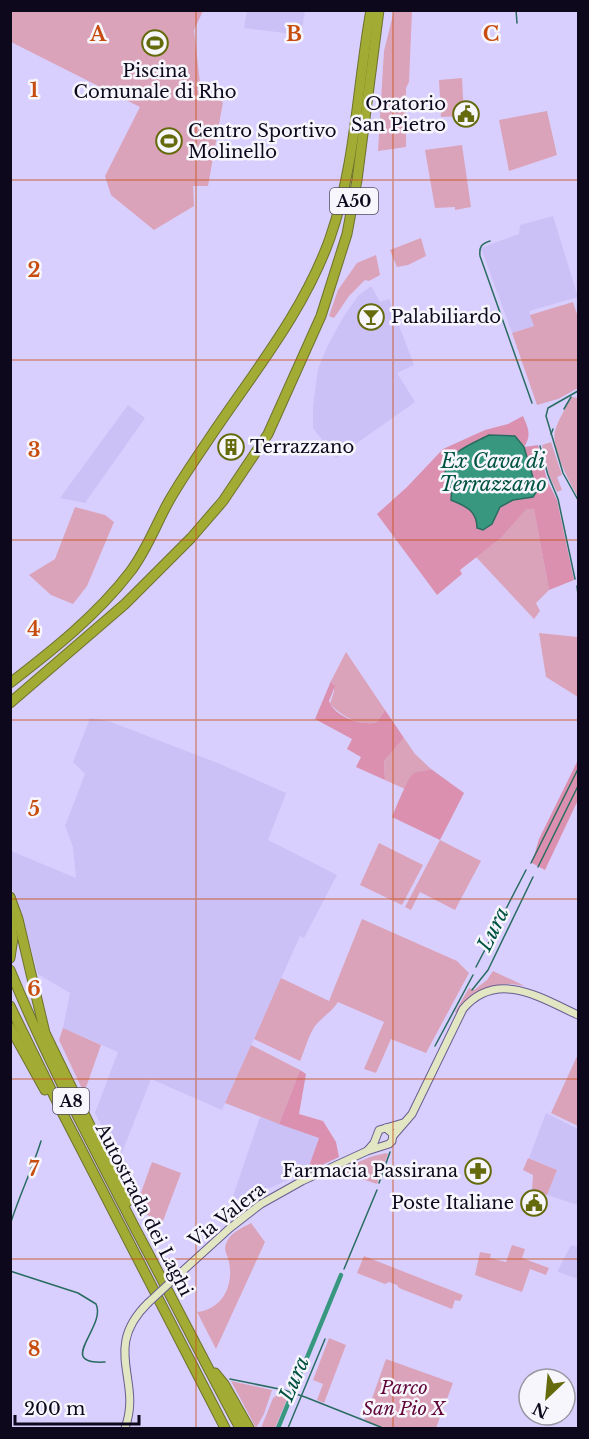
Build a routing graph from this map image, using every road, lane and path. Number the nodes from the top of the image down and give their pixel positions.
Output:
1 (371, 10) edge
2 (379, 10) edge
3 (12, 681) edge
4 (12, 701) edge
5 (10, 897) edge
6 (10, 920) edge
7 (10, 958) edge
8 (10, 970) edge
9 (10, 1006) edge
10 (579, 1015) edge
11 (10, 1027) edge
12 (63, 1114) junction
13 (405, 1122) junction
14 (386, 1128) junction
15 (393, 1136) junction
16 (376, 1137) junction
17 (386, 1145) junction
18 (367, 1151) junction
19 (136, 1230) junction
20 (202, 1357) junction
21 (125, 1428) edge
22 (225, 1428) edge
23 (240, 1428) edge
24 (249, 1428) edge

1 - 3 highway, A50
2 - 4 highway, A50
5 - 19 highway
6 - 7 highway
8 - 19 highway, Autostrada dei Laghi / A8
9 - 12 highway, Autostrada dei Laghi / A8
10 - 13 street
11 - 12 highway
12 - 22 highway, Autostrada dei Laghi / A8
13 - 14 street
13 - 15 street
14 - 15 street
14 - 16 street
15 - 17 street
16 - 17 street
16 - 18 street
17 - 18 street, Via Valera
18 - 21 street, Via Valera, bridge
19 - 20 highway, Autostrada dei Laghi / A8
20 - 23 highway, Autostrada dei Laghi / A8
20 - 24 highway

